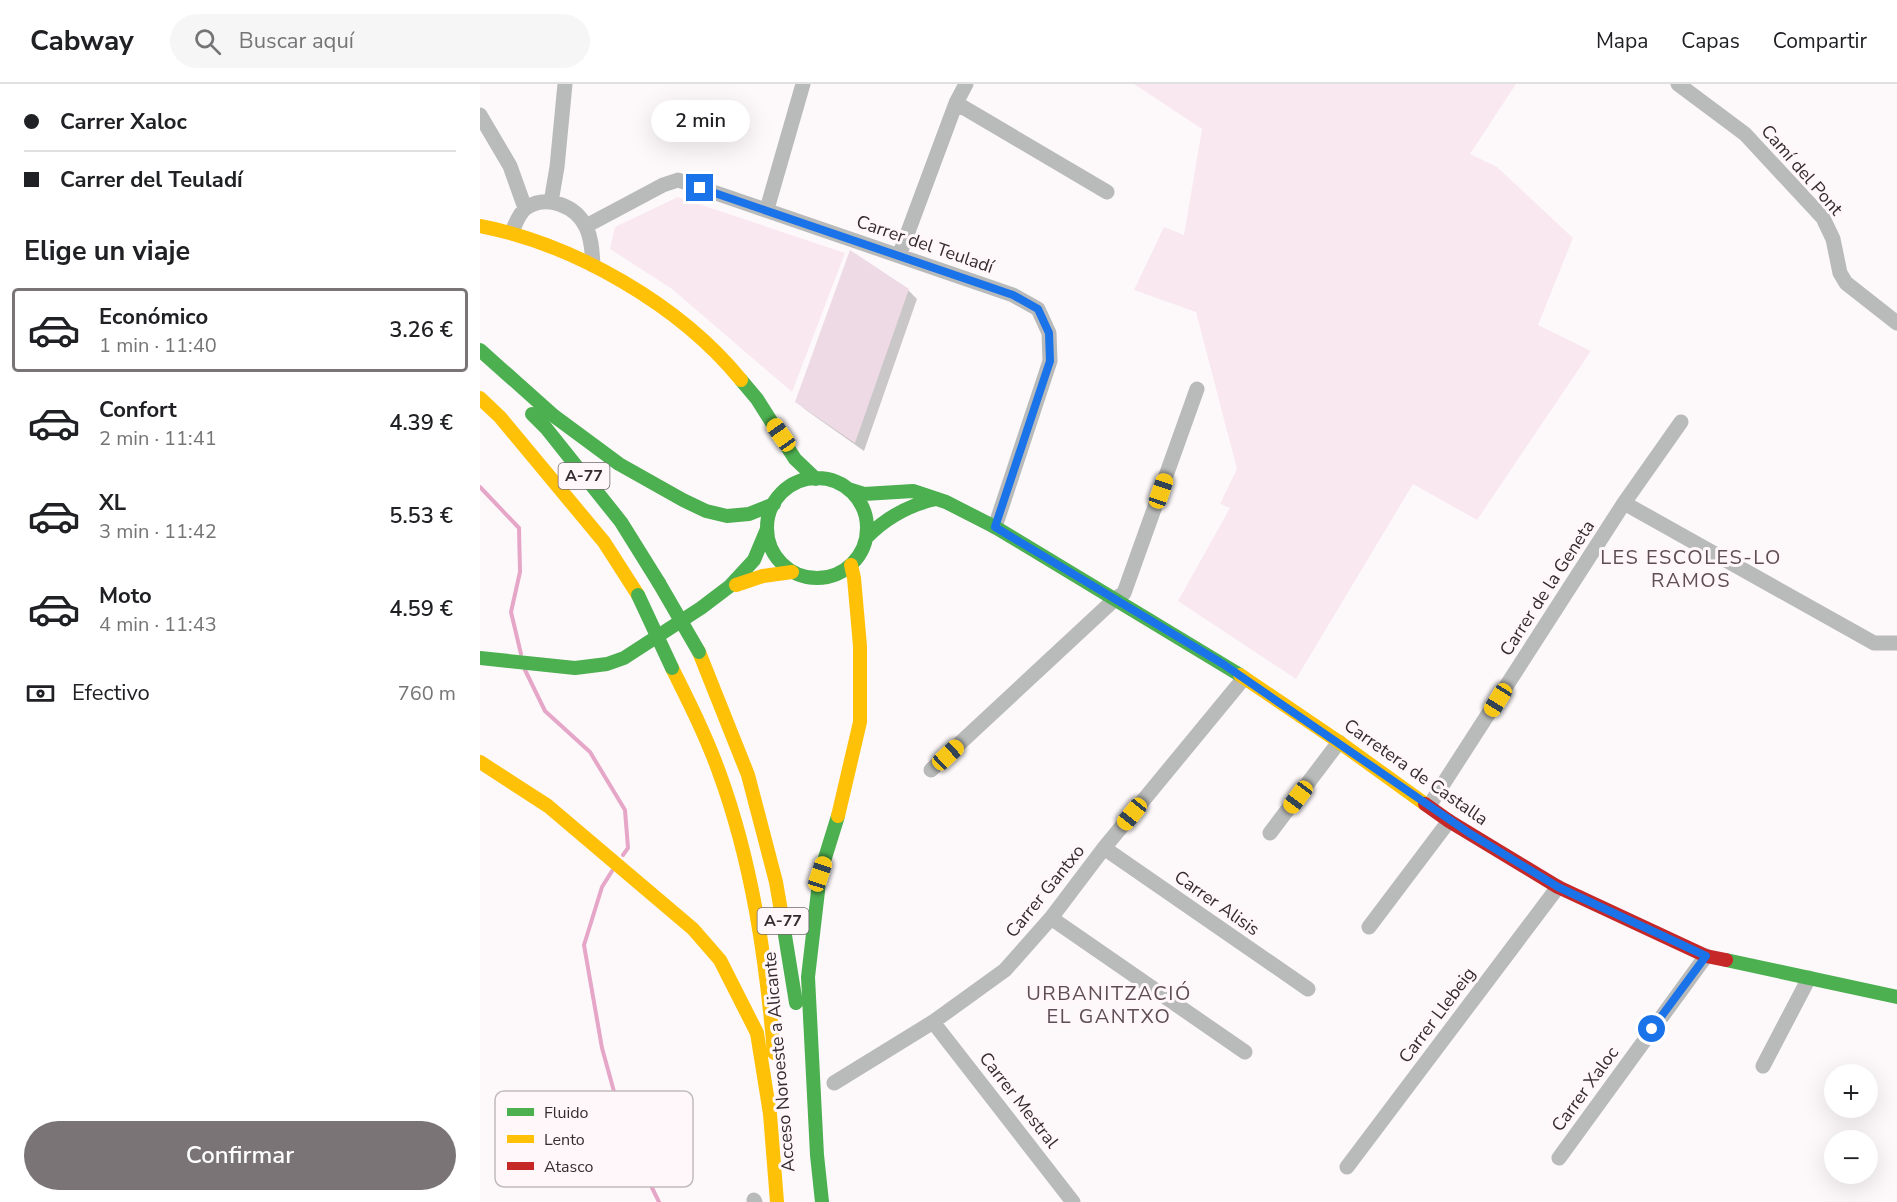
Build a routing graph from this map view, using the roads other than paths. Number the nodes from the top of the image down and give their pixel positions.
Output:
1 (565, 84) edge
2 (803, 84) edge
3 (966, 84) edge
4 (1678, 84) edge
5 (956, 103) junction
6 (480, 115) edge
7 (1107, 192) dead end
8 (550, 202) junction
9 (525, 208) junction
10 (767, 210) junction
11 (480, 226) edge
12 (586, 226) junction
13 (512, 232) junction
14 (899, 256) junction
15 (593, 265) junction
16 (1897, 323) edge
17 (480, 350) edge
18 (480, 366) edge
19 (498, 374) junction
20 (1197, 389) dead end
21 (480, 398) edge
22 (1681, 422) dead end
23 (795, 459) junction
24 (816, 479) junction
25 (800, 482) junction
26 (848, 489) junction
27 (941, 500) junction
28 (1624, 503) junction
29 (774, 504) junction
30 (995, 527) junction
31 (767, 529) junction
32 (867, 537) junction
33 (851, 565) junction
34 (792, 572) junction
35 (727, 589) junction
36 (1115, 599) junction
37 (1897, 643) edge
38 (480, 653) edge
39 (480, 658) edge
40 (498, 658) junction
41 (1244, 678) junction
42 (1339, 742) junction
43 (480, 749) edge
44 (480, 762) edge
45 (931, 770) dead end
46 (548, 806) junction
47 (1429, 806) junction
48 (1449, 821) junction
49 (1270, 833) dead end
50 (1104, 848) junction
51 (1558, 887) junction
52 (1051, 918) junction
53 (1369, 927) dead end
54 (1706, 956) junction
55 (1809, 978) junction
56 (1308, 989) dead end
57 (1897, 997) edge
58 (933, 1022) junction
59 (1245, 1052) dead end
60 (1763, 1066) dead end
61 (834, 1083) dead end
62 (1559, 1158) dead end
63 (1347, 1167) dead end
64 (777, 1202) edge
65 (785, 1202) edge
66 (810, 1202) edge
67 (822, 1202) edge
68 (1073, 1202) edge

1 - 8 street
2 - 10 street
3 - 5 street
4 - 16 street, Camí del Pont
5 - 7 street
5 - 14 street
6 - 9 street
8 - 9 street
8 - 12 street
9 - 13 street
10 - 12 street, Carrer del Teuladí
10 - 14 street, Carrer del Teuladí
11 - 13 main road
12 - 15 street
13 - 15 main road
14 - 30 street, Carrer del Teuladí
15 - 23 main road
17 - 19 main road, A-77
18 - 19 main road, A-77
19 - 29 main road, A-77
19 - 66 main road, Acceso Noroeste a Alicante / A-77, bridge
20 - 36 street
21 - 65 main road, Acceso Noroeste a Alicante / A-77, bridge
22 - 28 street, Carrer de la Geneta
23 - 24 main road
23 - 25 main road
24 - 25 main road
24 - 26 main road
25 - 29 main road
26 - 27 main road, Carretera de Castalla
26 - 32 main road
27 - 30 main road, Carretera de Castalla
27 - 32 main road
28 - 37 street
28 - 47 street, Carrer de la Geneta
29 - 31 main road
30 - 36 main road, Carretera de Castalla
31 - 34 main road
31 - 35 main road
32 - 33 main road
33 - 34 main road
33 - 67 main road, A-77
34 - 35 main road
35 - 40 main road
36 - 41 main road, Carretera de Castalla
36 - 45 street
38 - 40 main road
39 - 40 main road
41 - 42 main road, Carretera de Castalla
41 - 50 street, Carrer Gantxo
42 - 47 main road, Carretera de Castalla
42 - 49 street
43 - 46 main road
44 - 46 main road
46 - 64 main road
47 - 48 main road, Carretera de Castalla
48 - 51 main road, Carretera de Castalla
48 - 53 street
50 - 52 street, Carrer Gantxo
50 - 56 street, Carrer Alisis
51 - 54 main road, Carretera de Castalla
51 - 63 street, Carrer Llebeig
52 - 58 street, Carrer Gantxo
52 - 59 street
54 - 55 main road, Carretera de Castalla
54 - 62 street, Carrer Xaloc
55 - 57 main road, Carretera de Castalla
55 - 60 street
58 - 61 street, Carrer Gantxo
58 - 68 street, Carrer Mestral

